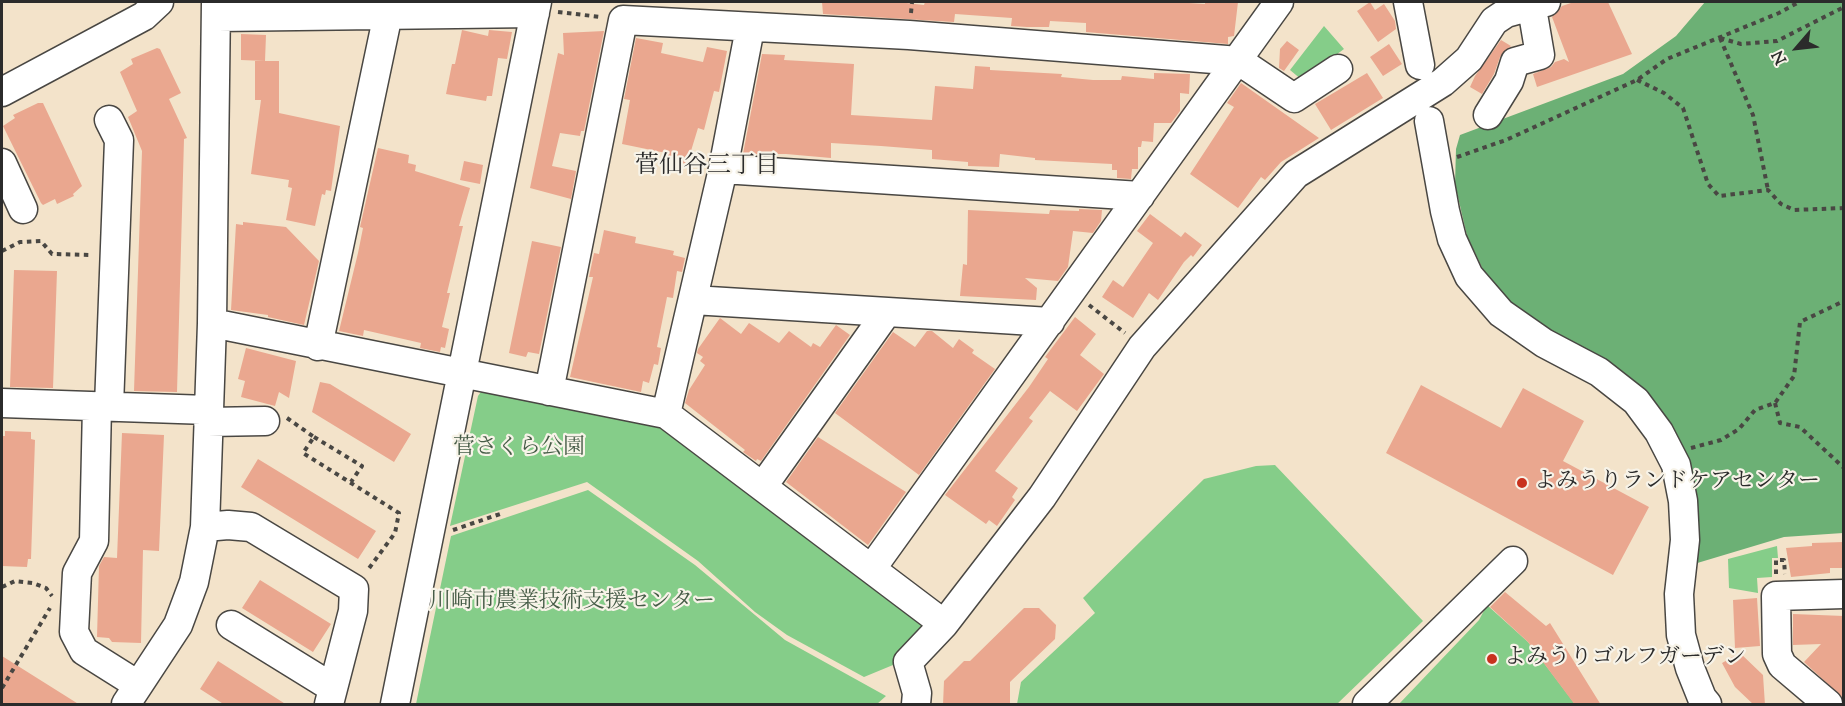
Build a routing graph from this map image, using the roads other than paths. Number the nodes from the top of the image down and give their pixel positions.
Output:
1 (159, 2) edge
2 (1279, 2) edge
3 (1408, 2) edge
4 (1524, 6) edge
5 (217, 9) edge
6 (542, 9) edge
7 (388, 14) junction
8 (750, 28) junction
9 (1239, 61) junction
10 (1420, 65) dead end
11 (1338, 69) dead end
12 (2, 92) edge
13 (1488, 115) dead end
14 (109, 120) dead end
15 (1429, 121) dead end
16 (2, 163) edge
17 (723, 170) junction
18 (1140, 196) junction
19 (23, 209) dead end
20 (693, 300) junction
21 (887, 312) junction
22 (1050, 322) junction
23 (212, 323) junction
24 (318, 346) junction
25 (463, 373) junction
26 (549, 392) junction
27 (2, 403) edge
28 (103, 406) junction
29 (666, 414) junction
30 (208, 416) junction
31 (279, 421) road end
32 (763, 486) junction
33 (205, 527) junction
34 (1514, 561) dead end
35 (872, 568) junction
36 (1844, 594) edge
37 (944, 624) junction
38 (231, 625) dead end
39 (132, 695) edge
40 (331, 696) edge
41 (394, 705) edge
42 (916, 705) edge
43 (1367, 705) edge
44 (1707, 705) edge
45 (1828, 705) edge

1 - 12 street
2 - 9 street
3 - 10 street
4 - 13 street
4 - 37 street
5 - 7 street
5 - 23 street
6 - 7 street
6 - 25 street
7 - 24 street
8 - 9 street
8 - 17 street
8 - 26 street
9 - 11 street
9 - 18 street
14 - 28 street
15 - 44 street
16 - 19 street
17 - 18 street
17 - 20 street
18 - 22 street
20 - 21 street
20 - 29 street
21 - 22 street
21 - 32 street
22 - 35 street
23 - 24 street
23 - 30 street
24 - 25 street
25 - 26 street
25 - 41 street
26 - 29 street
27 - 28 street
28 - 30 street
28 - 39 street
29 - 32 street
30 - 31 street
30 - 33 street
32 - 35 street
33 - 39 street
33 - 40 street
34 - 43 street
35 - 37 street
36 - 45 street
37 - 42 street
38 - 40 street

